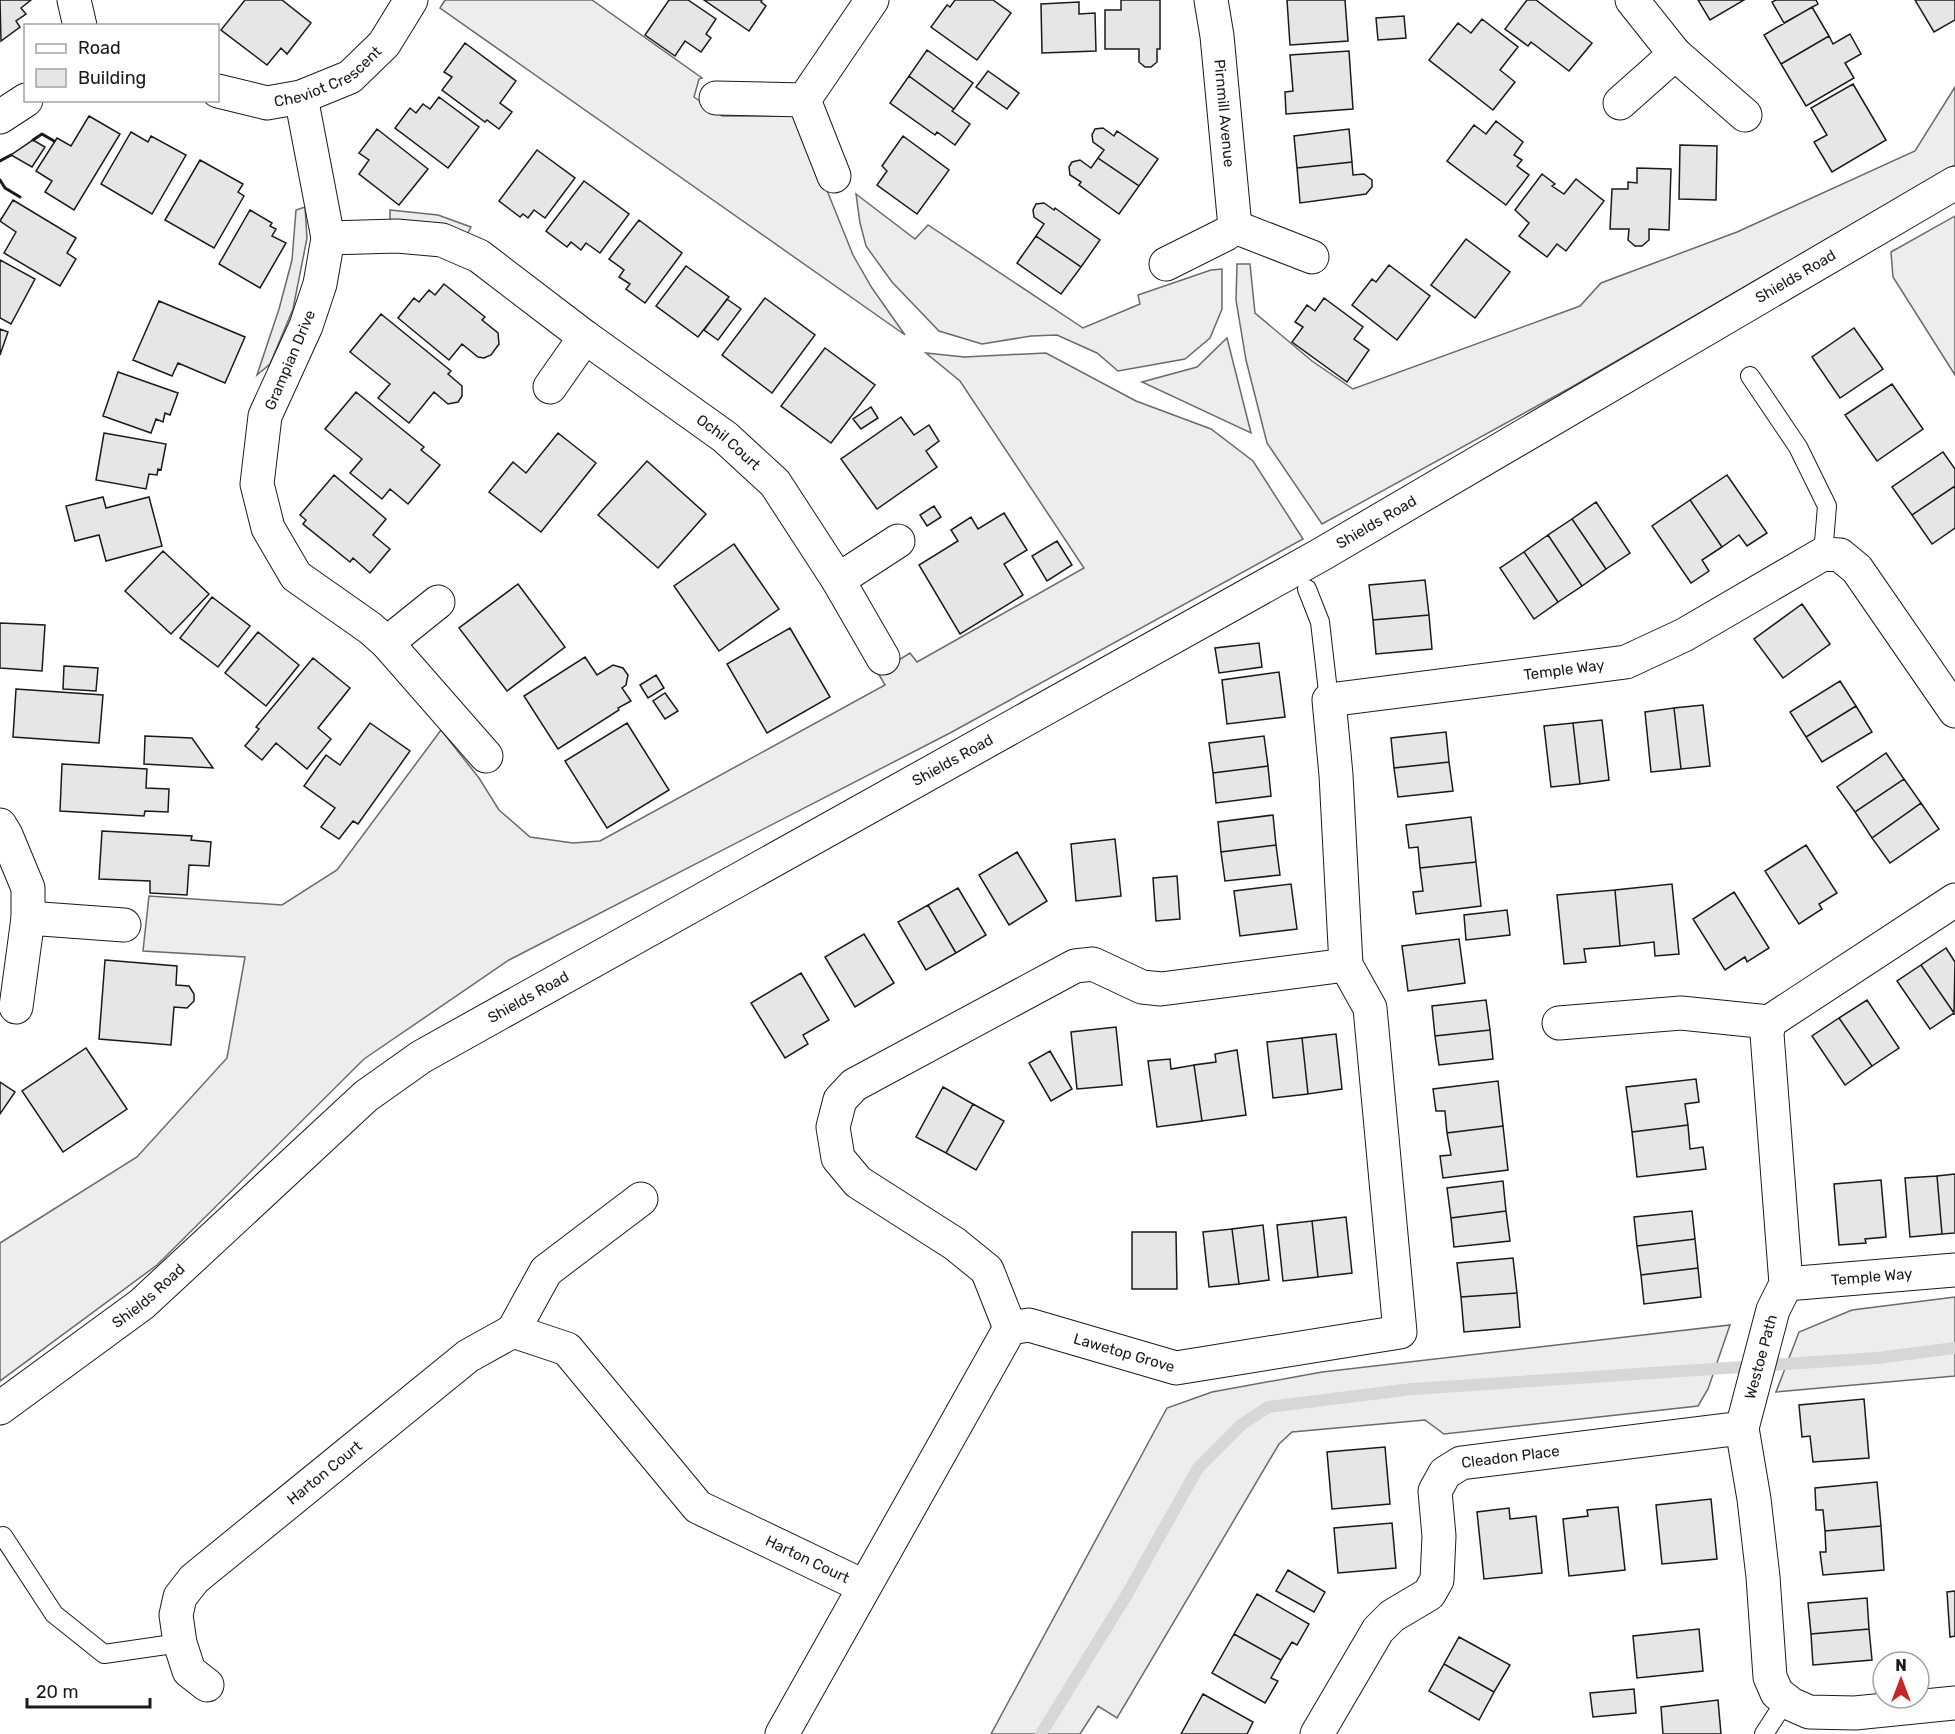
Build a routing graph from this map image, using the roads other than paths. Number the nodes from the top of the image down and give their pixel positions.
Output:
1 (74, 0) edge
2 (411, 0) edge
3 (872, 0) edge
4 (1211, 0) edge
5 (1632, 0) edge
6 (80, 24) edge
7 (1675, 54) junction
8 (219, 91) edge
9 (301, 97) junction
10 (716, 98) dead end
11 (804, 100) junction
12 (24, 101) edge
13 (1620, 103) dead end
14 (1745, 115) dead end
15 (0, 117) edge
16 (834, 176) dead end
17 (1955, 183) edge
18 (1235, 227) junction
19 (328, 238) junction
20 (1312, 257) dead end
21 (1166, 264) dead end
22 (585, 337) junction
23 (1750, 376) dead end
24 (550, 387) dead end
25 (898, 541) dead end
26 (1823, 554) junction
27 (838, 580) junction
28 (1307, 589) dead end
29 (438, 602) dead end
30 (387, 643) junction
31 (883, 658) dead end
32 (1329, 700) junction
33 (1955, 711) edge
34 (486, 756) dead end
35 (0, 825) edge
36 (1955, 900) edge
37 (28, 918) junction
38 (124, 924) dead end
39 (1346, 965) junction
40 (16, 1007) dead end
41 (1769, 1022) junction
42 (1559, 1023) dead end
43 (641, 1199) dead end
44 (1955, 1270) edge
45 (1786, 1284) junction
46 (1010, 1328) junction
47 (513, 1331) junction
48 (0, 1408) edge
49 (1742, 1428) junction
50 (3, 1536) dead end
51 (863, 1586) junction
52 (180, 1643) junction
53 (207, 1685) dead end
54 (1786, 1700) junction
55 (1955, 1702) edge
56 (782, 1734) edge
57 (1317, 1734) edge
58 (1764, 1734) edge

1 - 6 street
2 - 9 street, Cheviot Crescent
3 - 11 street
4 - 18 street, Pirnmill Avenue
5 - 7 street
7 - 13 street
7 - 14 street
8 - 9 street, Cheviot Crescent
9 - 19 street, Grampian Drive
10 - 11 street
11 - 16 street
12 - 15 street
17 - 48 street, Shields Road
18 - 20 street
18 - 21 street
19 - 22 street, Ochil Court
19 - 30 street, Grampian Drive
22 - 24 street
22 - 27 street, Ochil Court
23 - 26 lane
25 - 27 street
26 - 32 street, Temple Way
26 - 33 street
27 - 31 street, Ochil Court
28 - 32 lane
29 - 30 street
30 - 34 street, Grampian Drive
32 - 39 street
35 - 37 street
36 - 41 street
37 - 38 street
37 - 40 street
39 - 46 street, Lawetop Grove
39 - 46 street
41 - 42 street
41 - 45 street
43 - 47 street
44 - 45 street, Temple Way
45 - 49 street, Westoe Path
46 - 51 street
47 - 51 street, Harton Court
47 - 52 street, Harton Court
49 - 54 street, Westoe Path
49 - 57 street, Cleadon Place
50 - 52 lane
51 - 56 street
52 - 53 street, Harton Court
54 - 55 street
54 - 58 lane

